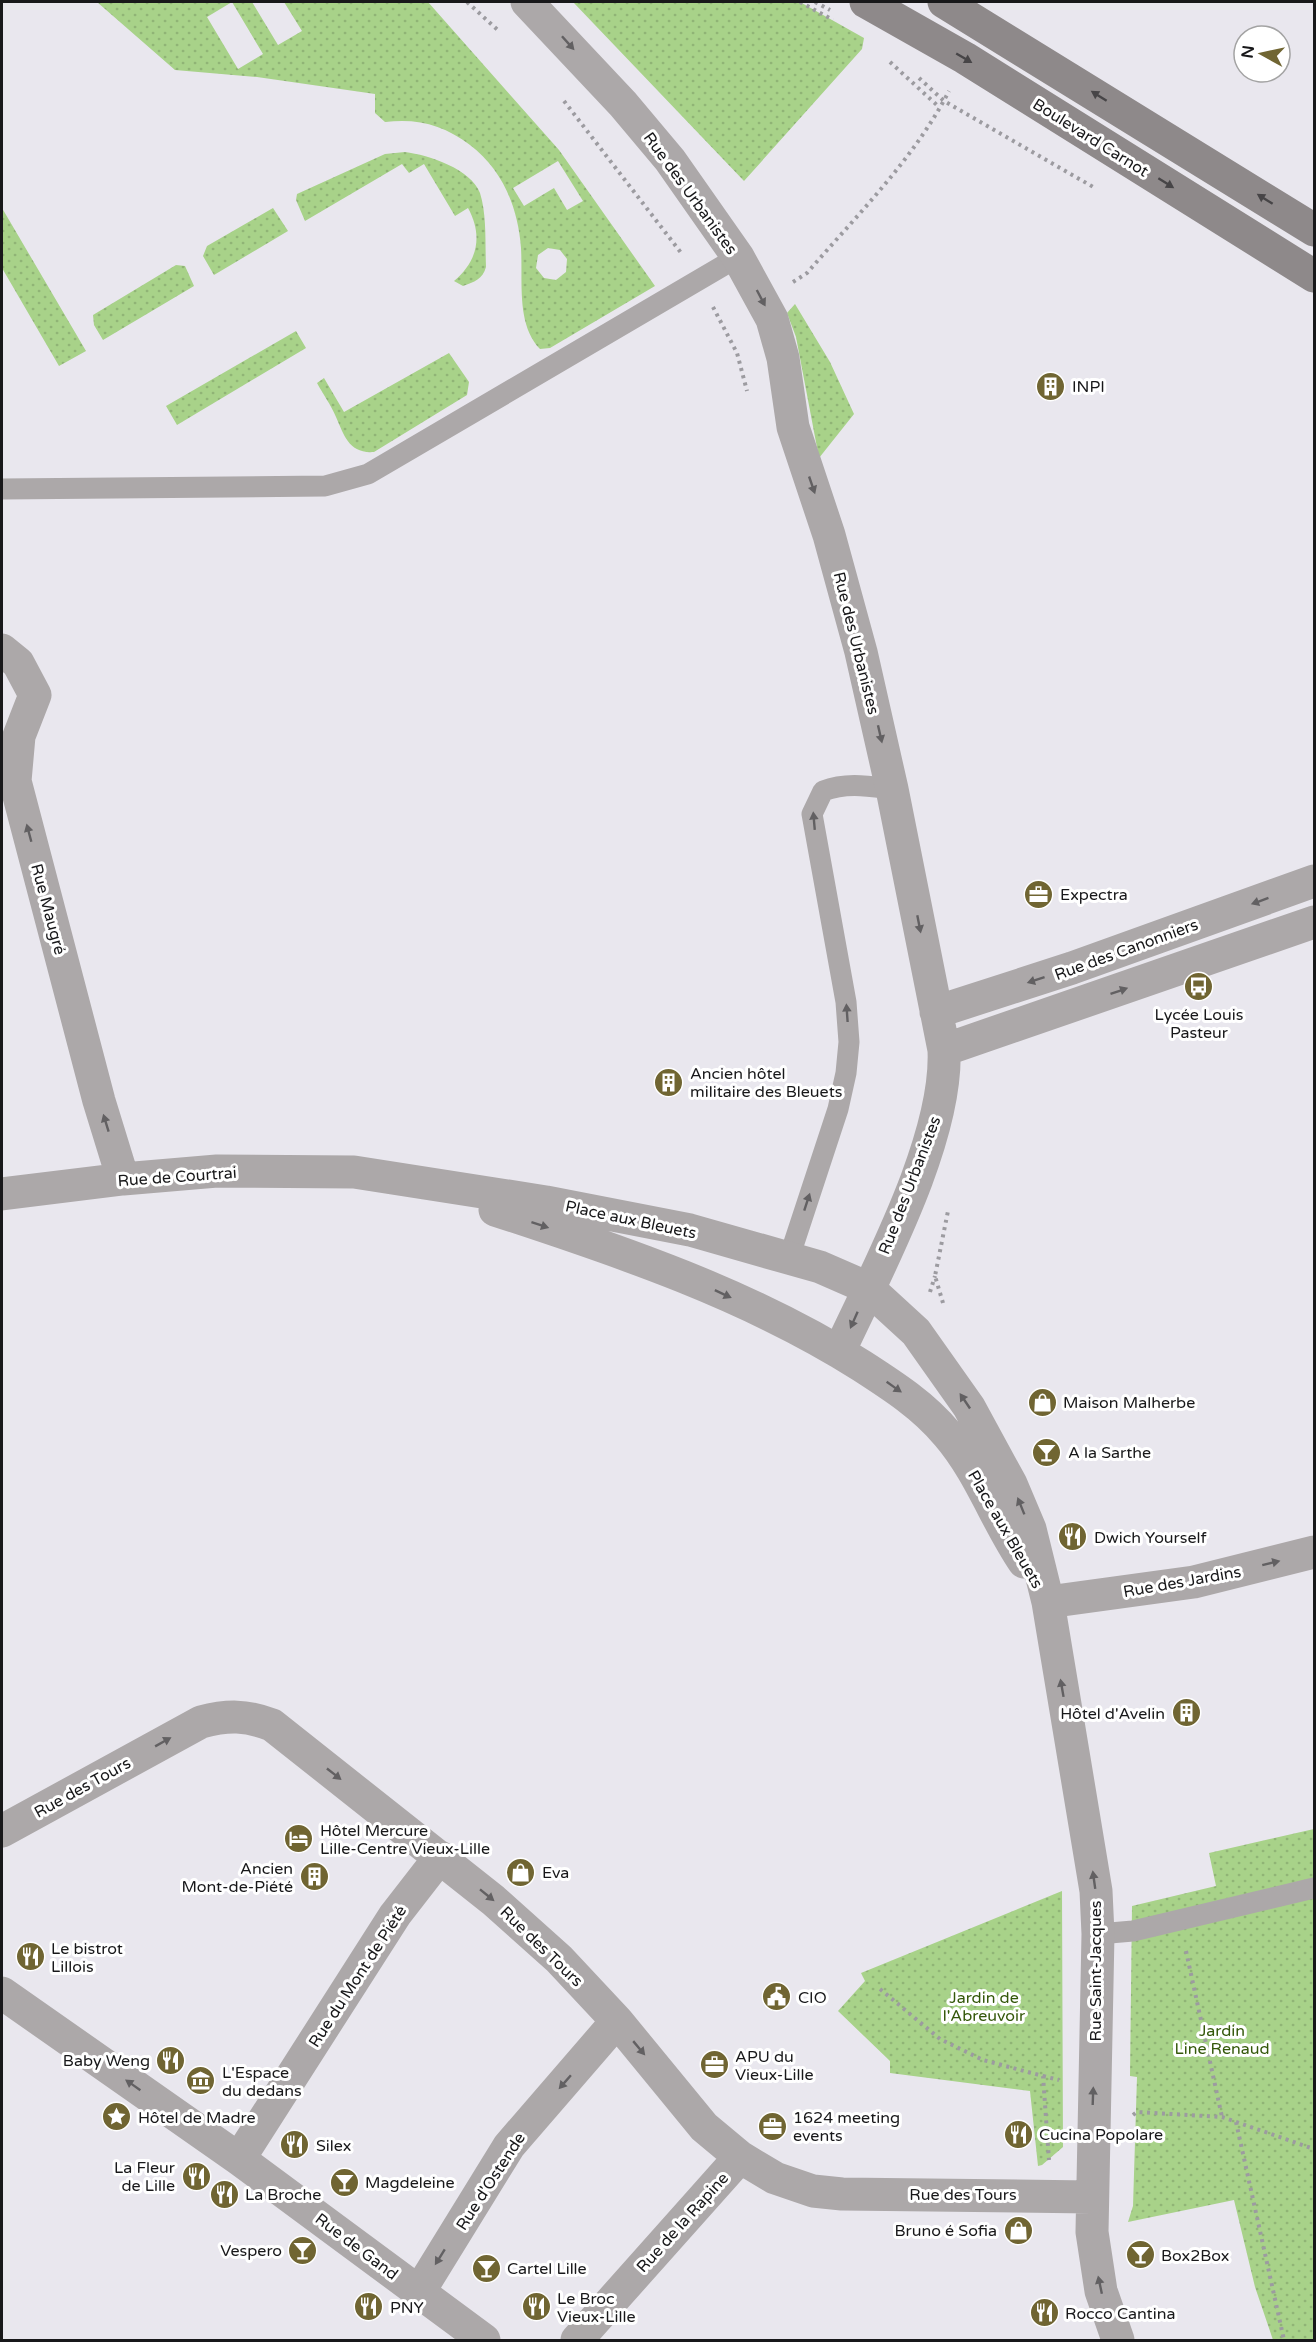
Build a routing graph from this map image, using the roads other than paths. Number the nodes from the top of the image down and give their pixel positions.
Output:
1 (527, 2) edge
2 (866, 2) edge
3 (944, 2) edge
4 (1314, 230) edge
5 (738, 257) junction
6 (1314, 276) edge
7 (2, 489) edge
8 (2, 650) edge
9 (892, 789) junction
10 (1314, 881) edge
11 (1314, 922) edge
12 (936, 1012) junction
13 (944, 1050) junction
14 (354, 1172) joint
15 (123, 1179) junction
16 (405, 1181) junction
17 (2, 1194) edge
18 (789, 1258) junction
19 (868, 1288) junction
20 (839, 1352) junction
21 (1314, 1552) edge
22 (1048, 1602) junction
23 (2, 1831) edge
24 (440, 1857) junction
25 (1314, 1887) edge
26 (1098, 1934) junction
27 (2, 1994) edge
28 (617, 2021) junction
29 (740, 2157) junction
30 (239, 2159) junction
31 (1091, 2197) junction
32 (419, 2292) junction
33 (484, 2340) edge
34 (577, 2340) edge
35 (1118, 2340) edge

1 -> 5 street, Rue des Urbanistes
2 -> 6 street, Boulevard Carnot
4 -> 3 street
5 - 7 lane
5 -> 9 street, Rue des Urbanistes
15 -> 8 street, Rue Maugré
9 -> 12 street, Rue des Urbanistes
18 -> 9 lane
10 -> 12 street, Rue des Canonniers
13 -> 11 street
12 - 13 street, Rue des Urbanistes
13 - 19 street, Rue des Urbanistes
14 - 15 street, Rue de Courtrai
14 - 16 street, Place aux Bleuets
15 - 17 street, Rue de Courtrai
16 - 18 street, Place aux Bleuets
16 -> 20 street, Place aux Bleuets
18 - 19 street, Place aux Bleuets
19 -> 20 street, Rue des Urbanistes
22 -> 19 street, Place aux Bleuets
20 -> 22 street, Place aux Bleuets
22 -> 21 street, Rue des Jardins
26 -> 22 street, Rue Saint-Jacques
23 -> 24 street, Rue des Tours
24 -> 28 street, Rue des Tours
24 - 30 street, Rue du Mont de Piété
25 - 26 lane
31 -> 26 street, Rue Saint-Jacques
30 -> 27 street, Rue de Gand
28 -> 29 street, Rue des Tours
28 -> 32 street, Rue d'Ostende
29 - 31 street, Rue des Tours
29 - 34 street, Rue de la Rapine
30 - 32 street, Rue de Gand
35 -> 31 street, Rue Saint-Jacques
32 - 33 street, Rue de Gand

